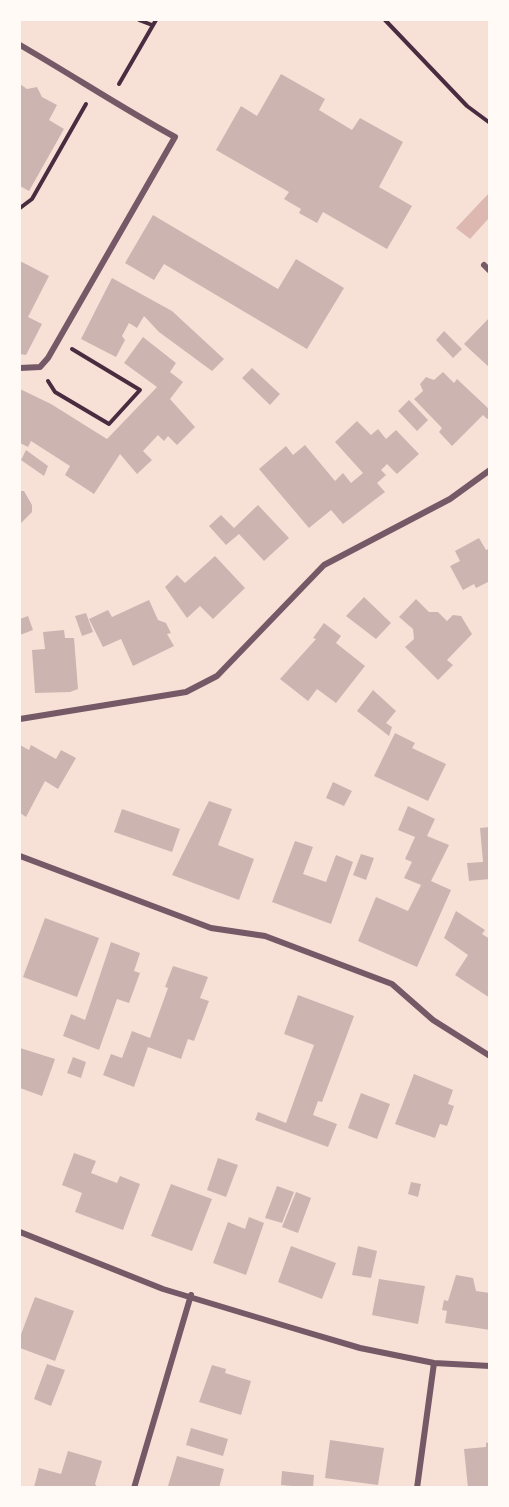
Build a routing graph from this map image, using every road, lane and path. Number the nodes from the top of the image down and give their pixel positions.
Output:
1 (139, 20) edge
2 (156, 20) edge
3 (385, 20) edge
4 (152, 26) junction
5 (20, 45) edge
6 (94, 88) junction
7 (111, 99) junction
8 (489, 123) edge
9 (20, 208) edge
10 (484, 265) dead end
11 (489, 271) edge
12 (59, 341) junction
13 (40, 367) junction
14 (20, 368) edge
15 (489, 470) edge
16 (20, 719) edge
17 (20, 856) edge
18 (489, 1056) edge
19 (20, 1232) edge
20 (191, 1295) junction
21 (434, 1363) junction
22 (489, 1366) edge
23 (134, 1488) edge
24 (417, 1488) edge

1 - 4 path
2 - 4 path
3 - 8 path
4 - 7 path
5 - 6 street
6 - 7 street
6 - 9 path
7 - 12 street
10 - 11 street
12 - 13 street
12 - 13 path
13 - 14 street
15 - 16 street
17 - 18 street
19 - 20 street
20 - 21 street
20 - 23 street
21 - 22 street
21 - 24 street

